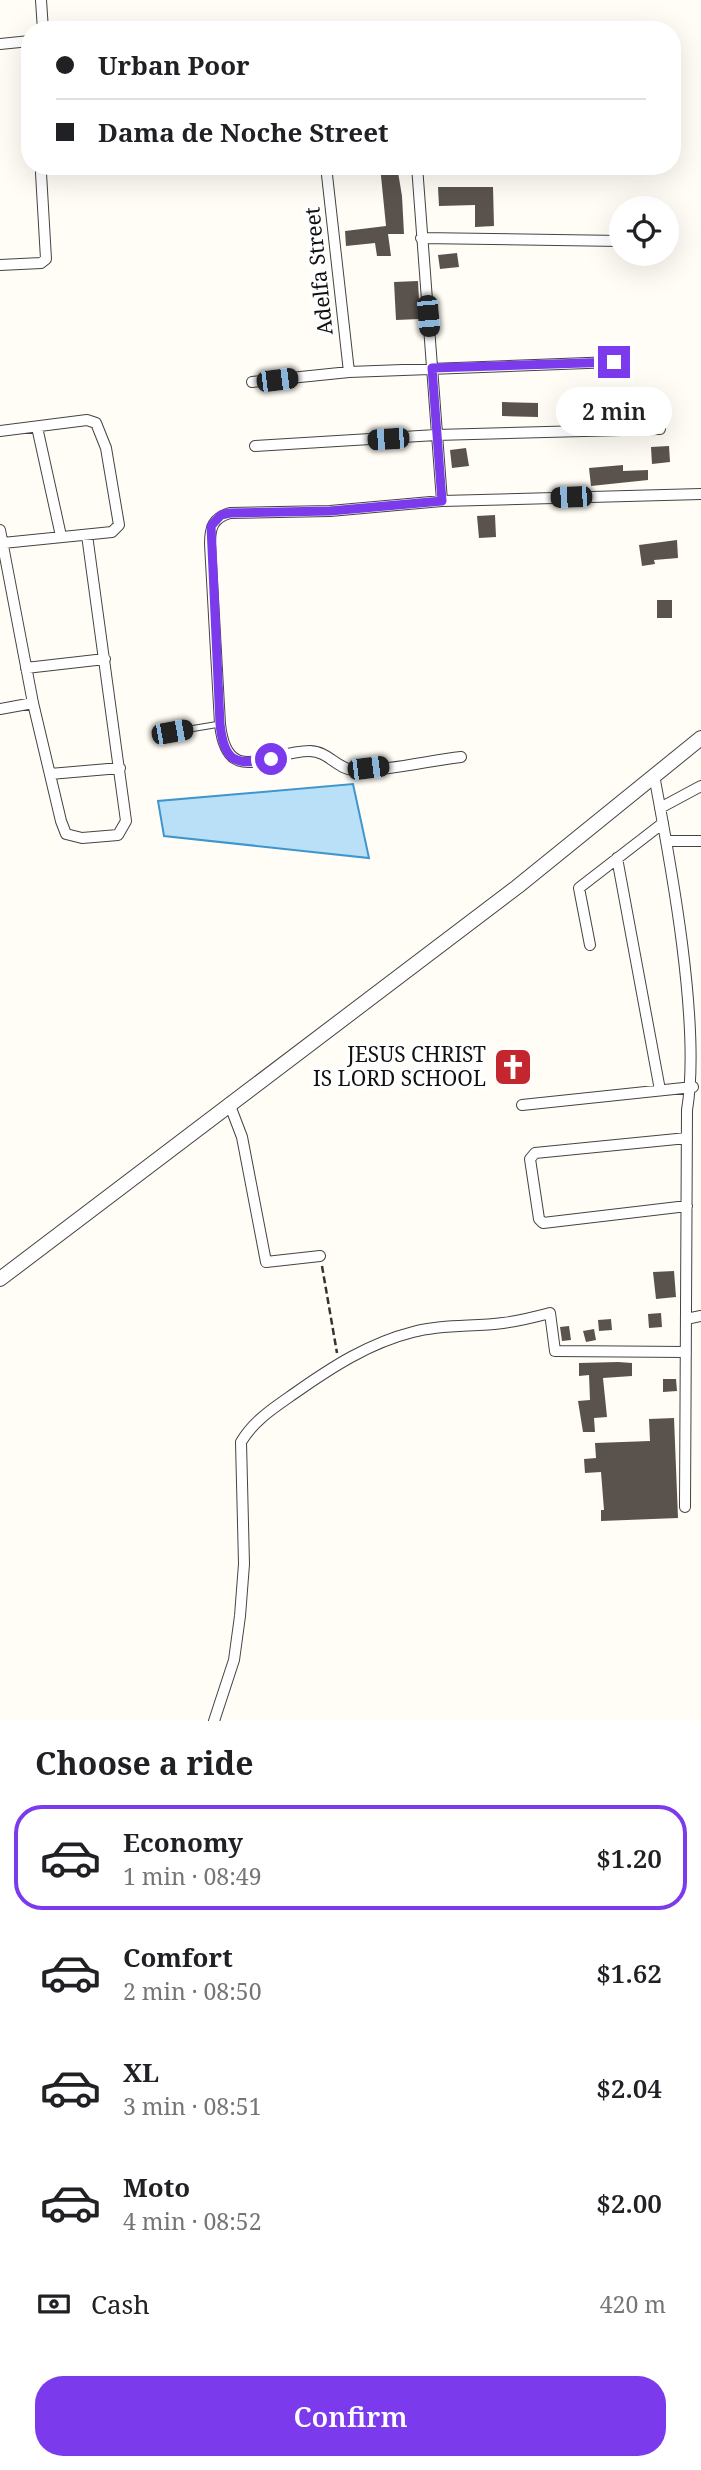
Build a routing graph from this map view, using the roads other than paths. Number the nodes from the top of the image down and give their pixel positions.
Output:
1 (41, 0) edge
2 (42, 21) edge
3 (21, 42) edge
4 (0, 44) edge
5 (41, 175) edge
6 (327, 175) edge
7 (418, 175) edge
8 (421, 238) junction
9 (609, 241) edge
10 (0, 265) edge
11 (614, 362) dead end
12 (432, 368) junction
13 (349, 372) junction
14 (252, 382) dead end
15 (37, 427) junction
16 (660, 429) dead end
17 (0, 431) edge
18 (436, 435) junction
19 (255, 446) dead end
20 (701, 494) edge
21 (442, 501) junction
22 (0, 530) edge
23 (88, 535) junction
24 (61, 536) junction
25 (3, 543) junction
26 (105, 659) junction
27 (26, 668) junction
28 (33, 703) junction
29 (0, 709) edge
30 (220, 724) junction
31 (172, 732) dead end
32 (701, 738) edge
33 (461, 757) dead end
34 (120, 768) junction
35 (50, 774) junction
36 (654, 775) junction
37 (701, 786) edge
38 (660, 808) junction
39 (663, 823) junction
40 (666, 841) junction
41 (701, 841) edge
42 (618, 858) junction
43 (590, 945) dead end
44 (696, 984) edge
45 (693, 1087) junction
46 (660, 1090) junction
47 (229, 1103) junction
48 (522, 1105) dead end
49 (687, 1138) junction
50 (687, 1206) junction
51 (320, 1256) road end
52 (0, 1279) edge
53 (701, 1316) edge
54 (686, 1319) junction
55 (686, 1352) junction
56 (685, 1507) dead end
57 (215, 1721) edge

1 - 2 street
3 - 4 street
5 - 10 street
6 - 13 street, Adelfa Street
7 - 8 street
8 - 9 street
8 - 12 street
11 - 12 street
12 - 13 street
12 - 18 street
13 - 14 street
15 - 17 street
15 - 23 street
15 - 24 street
16 - 18 street
18 - 19 street
18 - 21 street
20 - 21 street
21 - 30 street
22 - 25 street
23 - 24 street
23 - 26 street
24 - 25 street
25 - 27 street
26 - 27 street
26 - 34 street
27 - 28 street
28 - 29 street
28 - 35 street
30 - 31 lane
30 - 33 street
32 - 36 street
34 - 35 street
34 - 35 street
36 - 38 street
36 - 47 street
37 - 38 street
38 - 39 street
39 - 40 street
39 - 42 street
40 - 41 street
40 - 44 street
42 - 43 street
42 - 46 street
44 - 45 street
45 - 46 street
45 - 49 street
46 - 48 street
47 - 51 street
47 - 52 street
49 - 50 street
49 - 50 street
50 - 54 street
53 - 54 street
54 - 55 street
55 - 56 street
55 - 57 street

